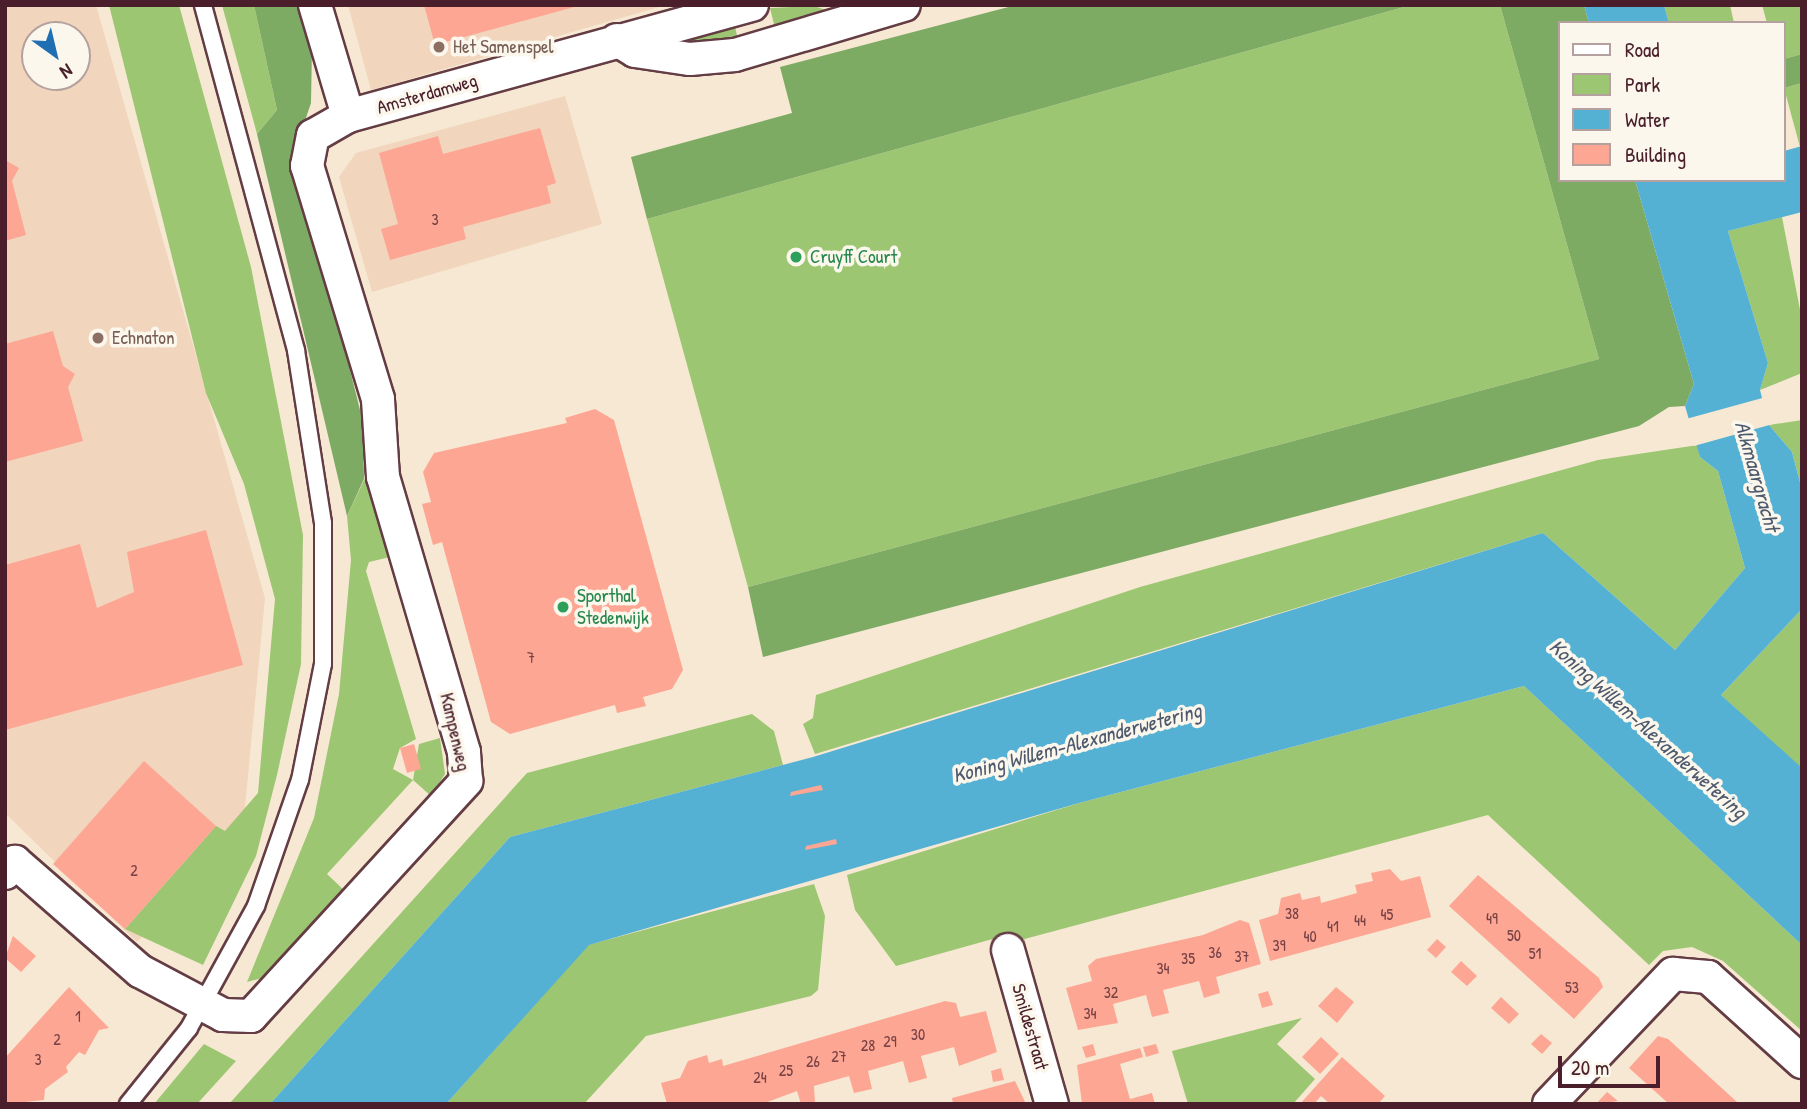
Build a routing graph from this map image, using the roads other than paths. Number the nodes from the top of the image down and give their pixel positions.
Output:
1 (203, 5) edge
2 (315, 5) edge
3 (751, 5) edge
4 (842, 5) edge
5 (893, 8) edge
6 (617, 40) junction
7 (348, 116) junction
8 (10, 868) edge
9 (1008, 950) dead end
10 (203, 1005) junction
11 (1802, 1062) edge
12 (1555, 1097) edge
13 (128, 1104) edge
14 (1052, 1104) edge

1 - 10 lane
2 - 7 street
3 - 6 street, Amsterdamweg
4 - 5 street
5 - 6 street
6 - 7 street, Amsterdamweg
7 - 10 street, Kampenweg
8 - 10 street, Kampenweg
9 - 14 street, Smildestraat
10 - 13 lane
11 - 12 street

